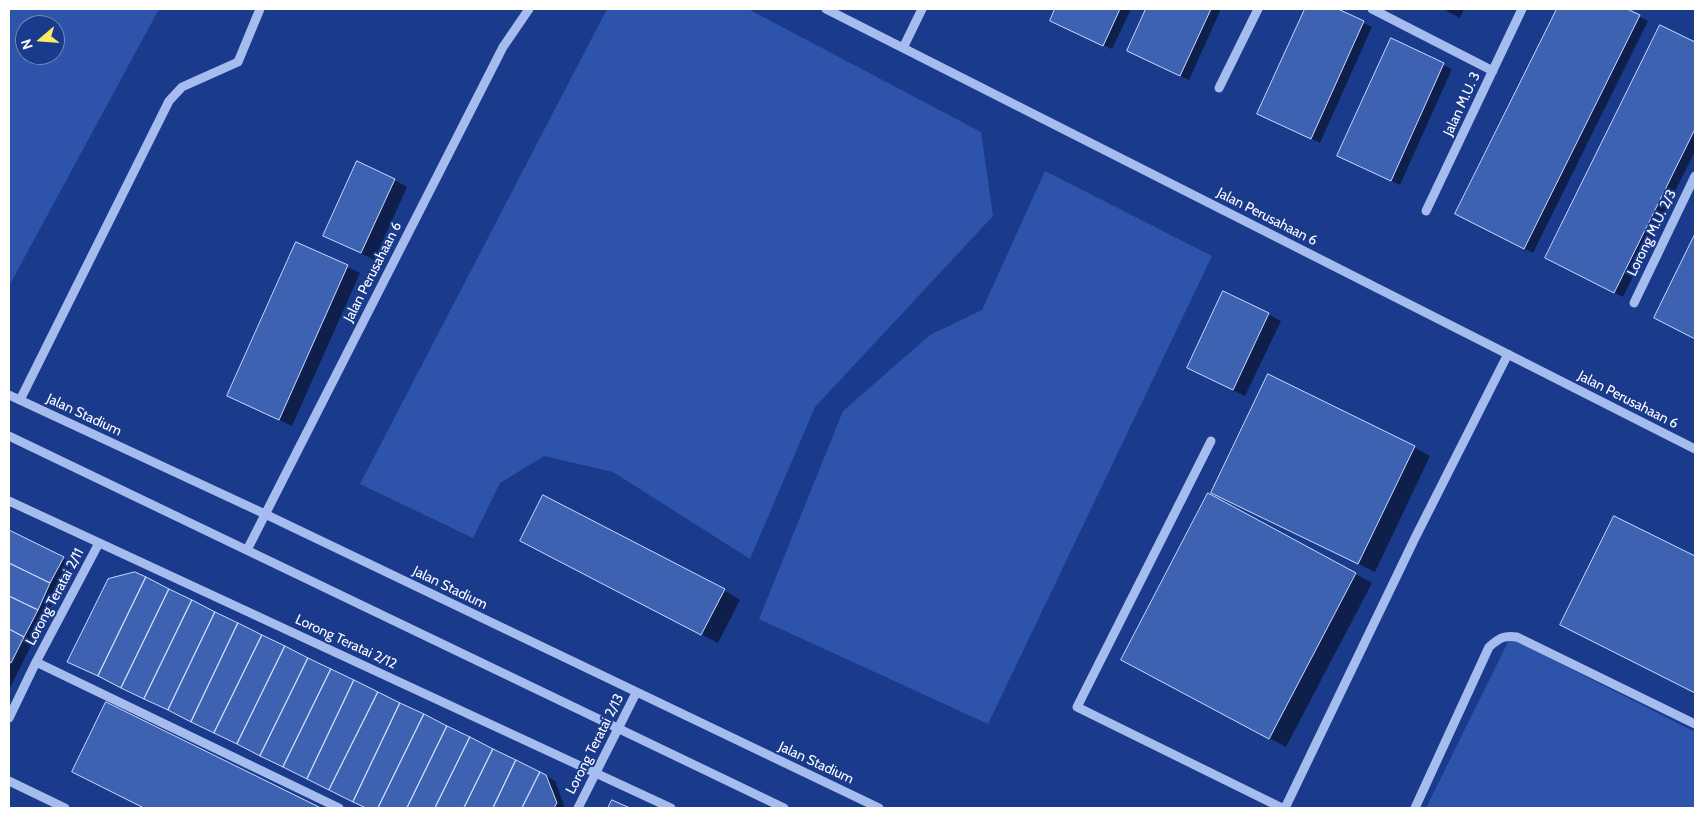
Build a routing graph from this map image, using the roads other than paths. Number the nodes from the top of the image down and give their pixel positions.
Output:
1 (260, 9) edge
2 (529, 9) edge
3 (826, 9) edge
4 (922, 9) edge
5 (1258, 9) edge
6 (1372, 9) edge
7 (1522, 9) edge
8 (903, 48) junction
9 (1493, 71) junction
10 (1219, 88) dead end
11 (1695, 176) edge
12 (1426, 211) dead end
13 (1634, 302) dead end
14 (1508, 354) junction
15 (9, 395) edge
16 (20, 400) junction
17 (9, 436) edge
18 (1211, 441) dead end
19 (1695, 449) edge
20 (9, 501) edge
21 (265, 514) junction
22 (99, 543) junction
23 (247, 550) junction
24 (36, 662) junction
25 (636, 693) junction
26 (9, 718) edge
27 (1695, 724) edge
28 (618, 728) junction
29 (596, 773) junction
30 (9, 781) edge
31 (65, 808) edge
32 (339, 808) edge
33 (578, 808) edge
34 (671, 808) edge
35 (784, 808) edge
36 (879, 808) edge
37 (1283, 808) edge
38 (1416, 808) edge

1 - 16 street
2 - 21 street, Jalan Perusahaan 6
3 - 8 street, Jalan Perusahaan 6
4 - 8 street
5 - 10 street
6 - 9 street
7 - 9 street, Jalan M.U. 3
8 - 14 street, Jalan Perusahaan 6
9 - 12 street, Jalan M.U. 3
11 - 13 street, Lorong M.U. 2/3
14 - 19 street, Jalan Perusahaan 6
14 - 37 street
15 - 16 street, Jalan Stadium
16 - 21 street, Jalan Stadium
17 - 23 street
18 - 37 street
20 - 22 street, Lorong Teratai 2/12
21 - 23 street, Jalan Perusahaan 6
21 - 25 street, Jalan Stadium
22 - 24 street, Lorong Teratai 2/11
22 - 29 street, Lorong Teratai 2/12
23 - 28 street
24 - 26 street, Lorong Teratai 2/11
24 - 32 street
25 - 28 street, Lorong Teratai 2/13
25 - 36 street, Jalan Stadium
27 - 38 street
28 - 29 street, Lorong Teratai 2/13
28 - 35 street
29 - 33 street, Lorong Teratai 2/13
29 - 34 street, Lorong Teratai 2/12
30 - 31 street

